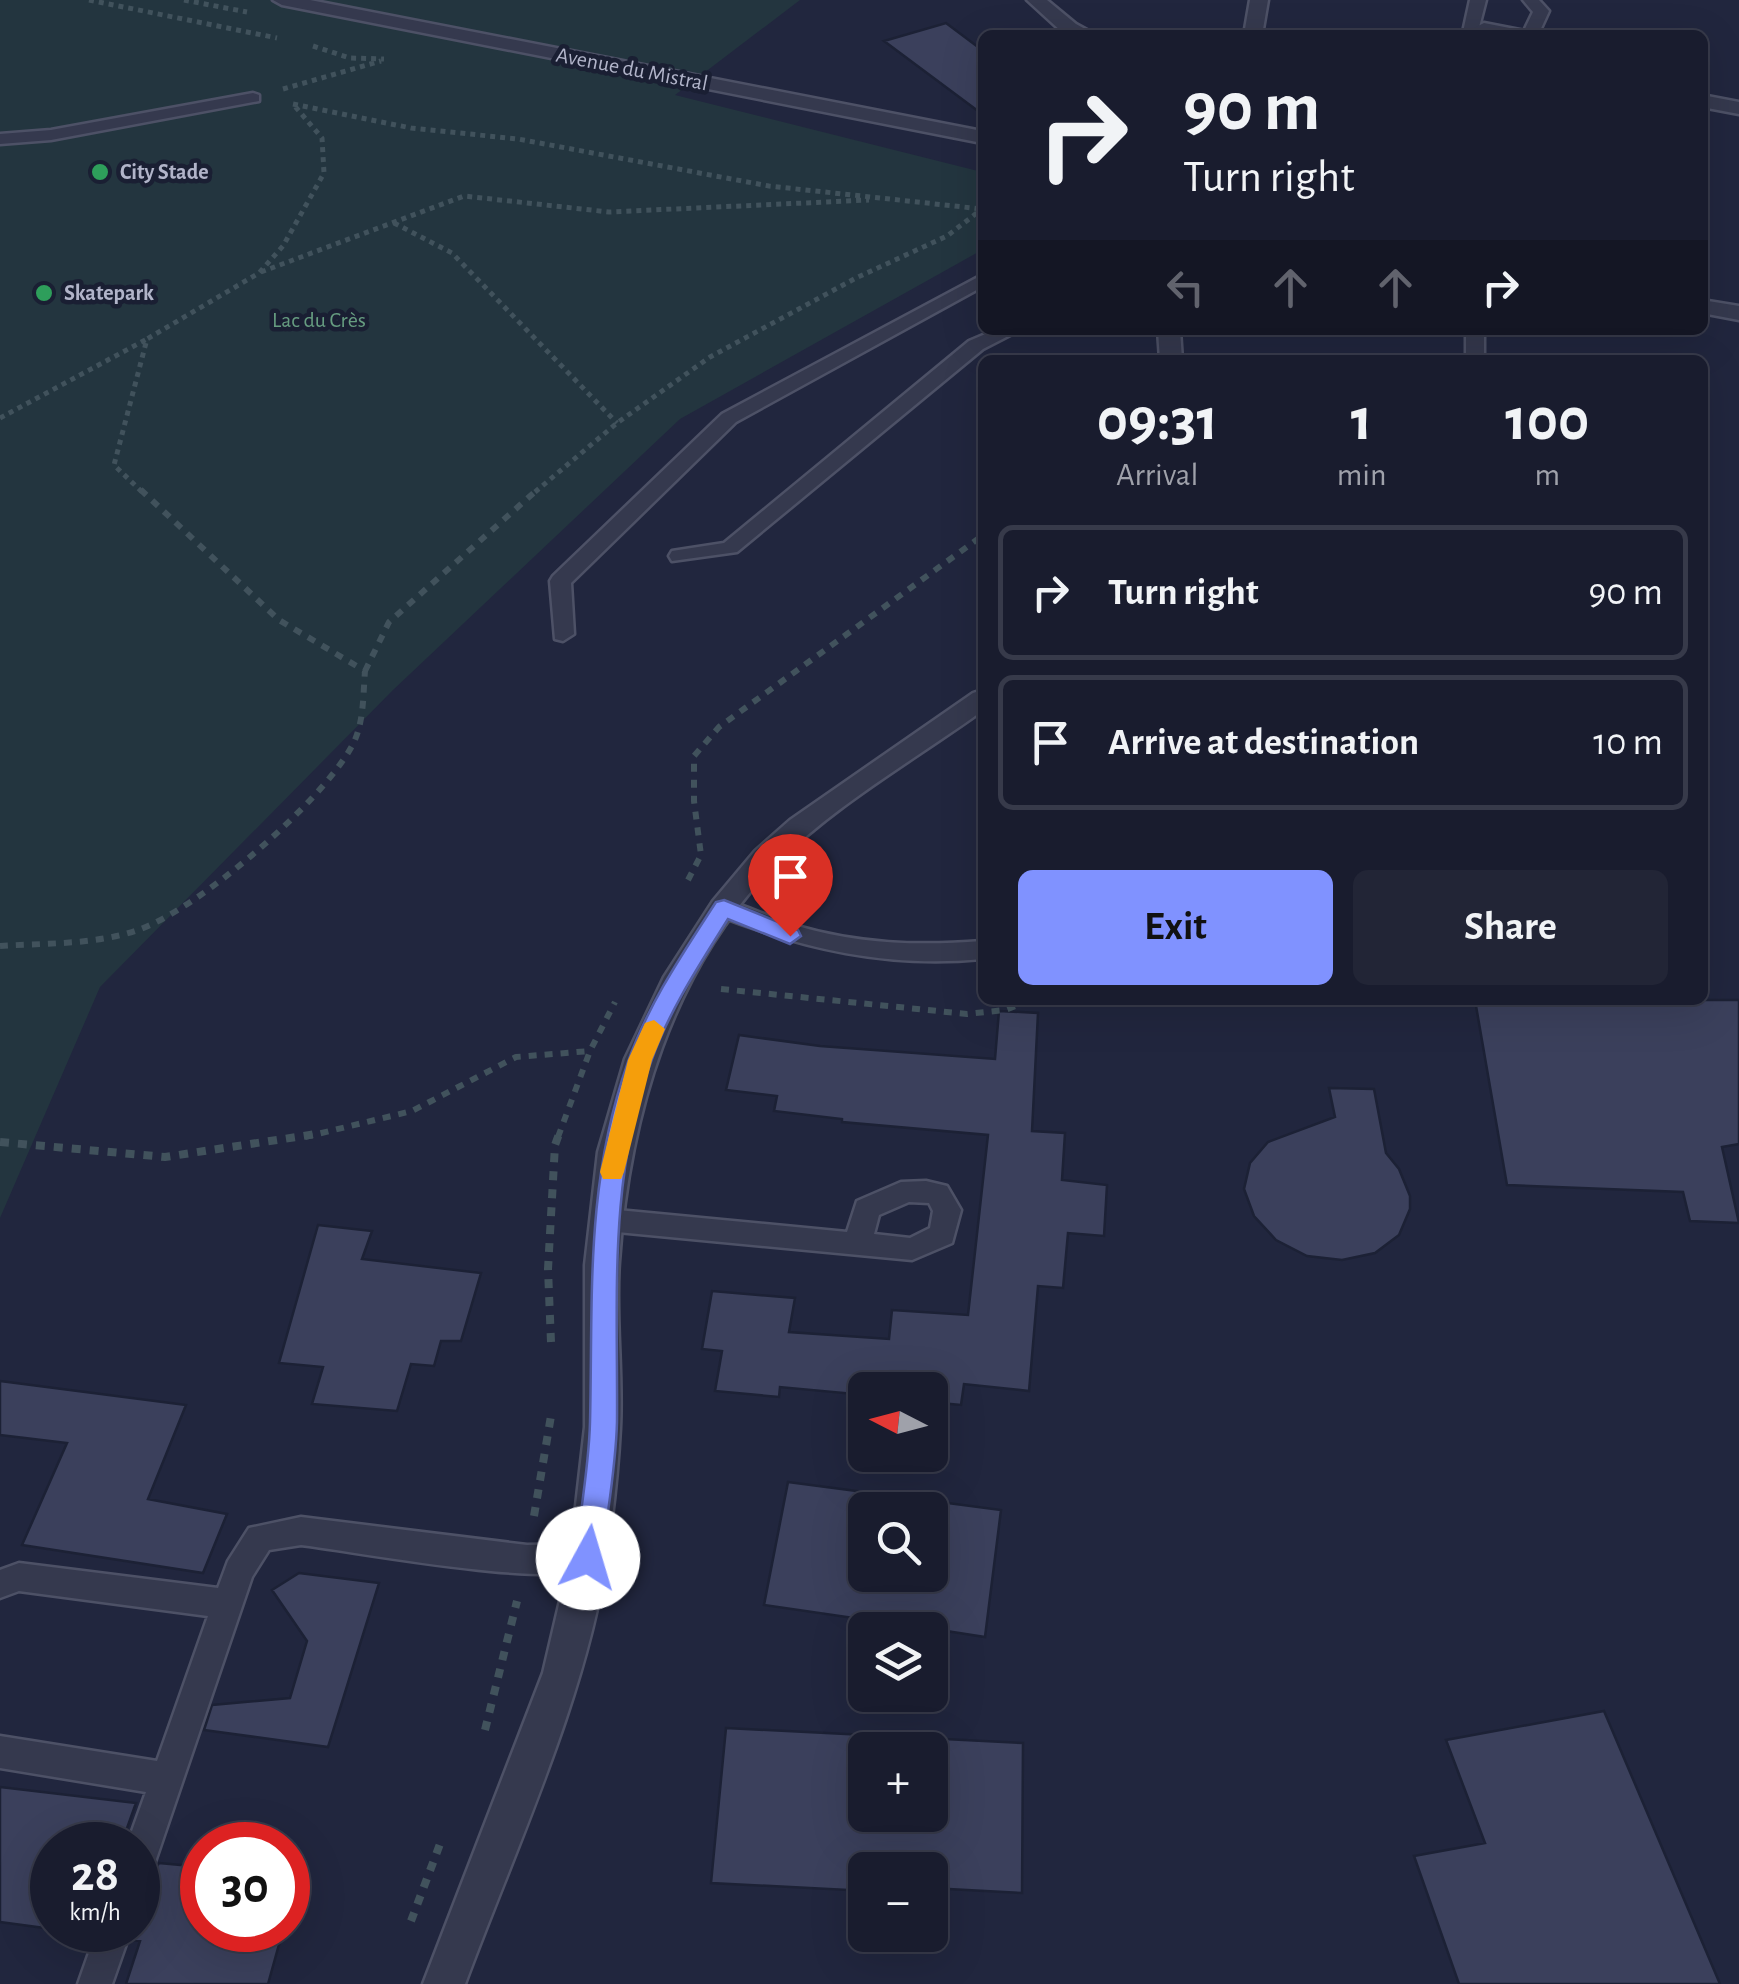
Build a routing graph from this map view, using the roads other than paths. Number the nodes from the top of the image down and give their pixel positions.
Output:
1 (282, 0) edge
2 (1036, 0) edge
3 (1259, 0) edge
4 (1478, 0) edge
5 (1532, 0) edge
6 (1074, 30) edge
7 (1254, 30) edge
8 (1471, 30) edge
9 (1532, 30) edge
10 (252, 98) road end
11 (1708, 102) edge
12 (1739, 108) edge
13 (978, 136) edge
14 (0, 139) edge
15 (978, 282) edge
16 (1708, 307) edge
17 (1739, 314) edge
18 (998, 335) edge
19 (679, 556) dead end
20 (563, 634) dead end
21 (978, 702) edge
22 (724, 908) junction
23 (978, 950) edge
24 (607, 1220) junction
25 (857, 1244) dead end
26 (588, 1558) junction
27 (0, 1584) edge
28 (228, 1604) junction
29 (0, 1752) edge
30 (167, 1779) junction
31 (152, 1822) edge
32 (106, 1952) edge
33 (94, 1984) edge
34 (444, 1984) edge

1 - 13 street, Avenue du Mistral
2 - 6 street
3 - 7 street
4 - 8 lane
5 - 9 lane
10 - 14 lane
11 - 12 street
15 - 20 lane
16 - 17 street
18 - 19 lane
21 - 22 street
22 - 23 lane
22 - 24 street
24 - 25 lane
24 - 26 street
26 - 28 lane
26 - 34 street
27 - 28 lane
28 - 30 lane
29 - 30 lane
30 - 31 lane
32 - 33 lane

